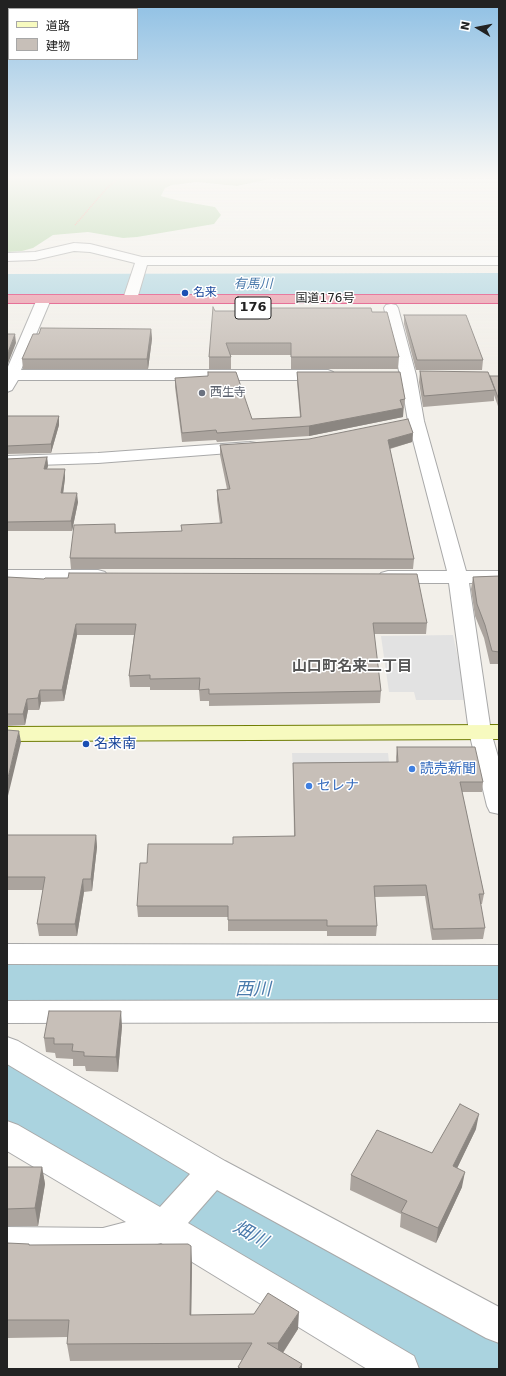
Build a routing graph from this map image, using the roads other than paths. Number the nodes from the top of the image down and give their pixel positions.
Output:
1 (7, 257) edge
2 (142, 261) junction
3 (499, 261) edge
4 (131, 295) junction
5 (7, 299) edge
6 (499, 299) edge
7 (42, 304) junction
8 (391, 308) junction
9 (499, 308) edge
10 (7, 309) edge
11 (346, 375) edge
12 (9, 379) edge
13 (269, 446) edge
14 (7, 461) edge
15 (7, 576) edge
16 (118, 576) edge
17 (371, 577) edge
18 (499, 577) edge
19 (458, 578) junction
20 (490, 732) edge
21 (7, 734) edge
22 (499, 806) edge
23 (7, 954) edge
24 (499, 955) edge
25 (499, 1011) edge
26 (7, 1012) edge
27 (7, 1049) edge
28 (7, 1135) edge
29 (209, 1175) junction
30 (167, 1223) junction
31 (7, 1243) edge
32 (499, 1326) edge
33 (401, 1369) edge

1 - 2 street
2 - 3 street
2 - 4 street
4 - 6 highway, 国道176号 / 176
4 - 7 highway, 国道176号 / 176
5 - 7 highway, 国道176号 / 176
7 - 8 highway, 国道176号 / 176
7 - 10 highway, 国道176号 / 176
7 - 12 street
8 - 9 highway, 国道176号 / 176
8 - 19 street
11 - 12 street
13 - 14 street
15 - 16 street
17 - 19 street
18 - 19 street
19 - 20 street
20 - 21 street
20 - 22 street
23 - 24 street
25 - 26 street
27 - 29 street
28 - 30 street
29 - 30 street
29 - 32 street
30 - 31 street
30 - 33 street

